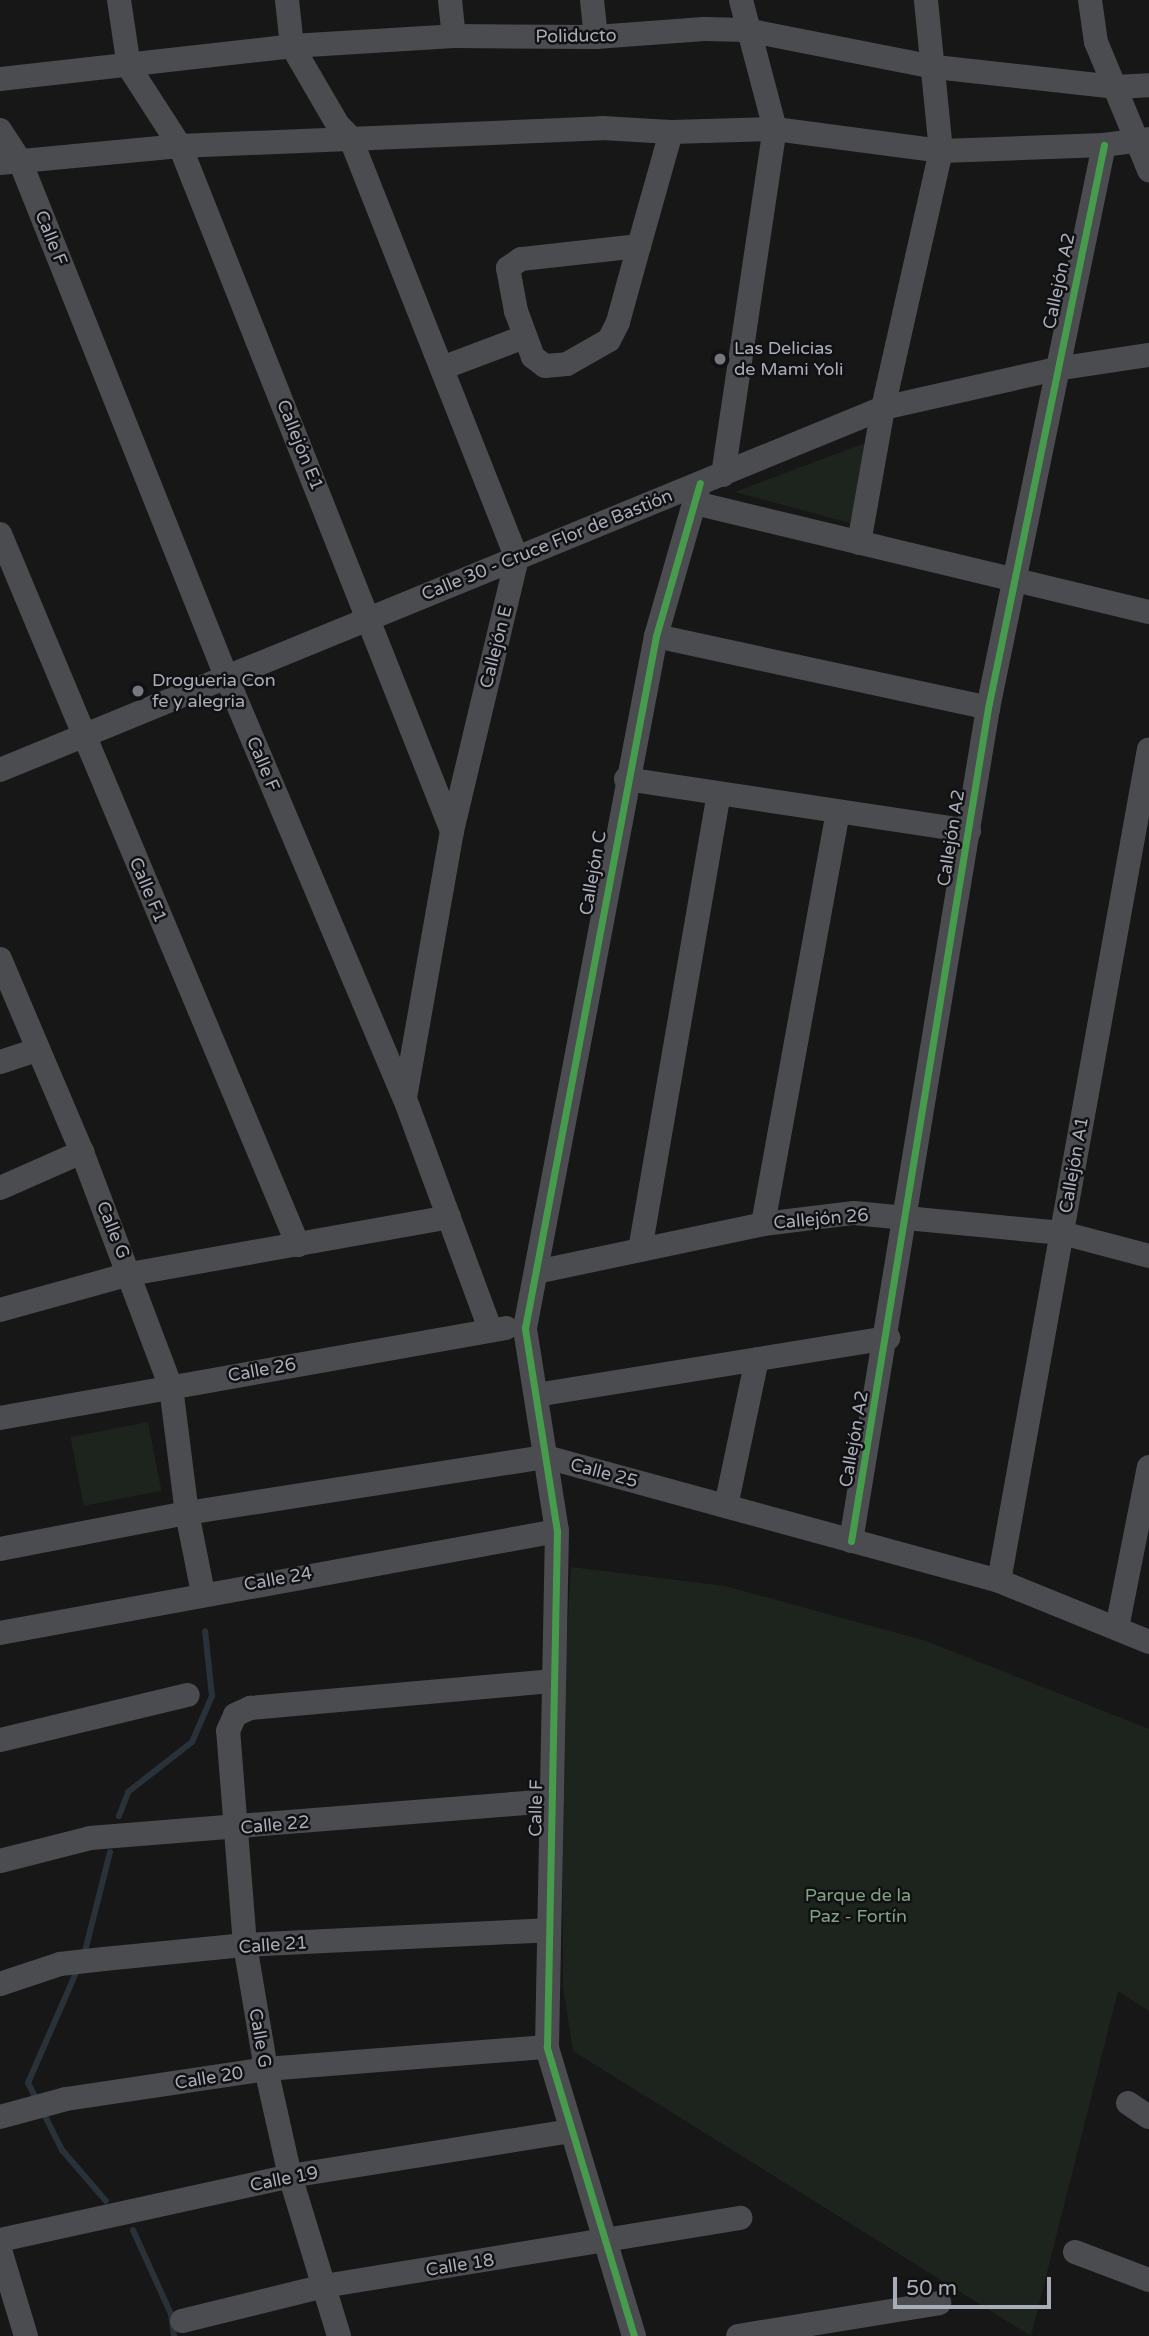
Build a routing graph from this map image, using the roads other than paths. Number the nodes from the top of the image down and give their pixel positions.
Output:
1 (119, 0) edge
2 (287, 0) edge
3 (450, 0) edge
4 (592, 0) edge
5 (741, 0) edge
6 (926, 0) edge
7 (1090, 0) edge
8 (746, 30) junction
9 (454, 36) junction
10 (596, 37) junction
11 (292, 46) junction
12 (129, 67) junction
13 (935, 67) junction
14 (0, 79) edge
15 (1149, 85) edge
16 (1115, 87) junction
17 (0, 130) edge
18 (775, 130) junction
19 (671, 132) junction
20 (350, 137) junction
21 (1143, 140) edge
22 (1104, 145) junction
23 (180, 146) junction
24 (941, 151) junction
25 (10, 162) edge
26 (1149, 170) edge
27 (639, 246) junction
28 (524, 337) junction
29 (1149, 355) edge
30 (442, 368) junction
31 (1056, 369) junction
32 (883, 408) junction
33 (706, 487) junction
34 (0, 534) edge
35 (859, 543) junction
36 (517, 558) junction
37 (1014, 579) junction
38 (1149, 612) edge
39 (369, 617) junction
40 (656, 636) junction
41 (226, 676) junction
42 (988, 708) junction
43 (83, 736) junction
44 (1149, 749) edge
45 (0, 770) edge
46 (626, 779) junction
47 (719, 794) junction
48 (838, 813) junction
49 (452, 831) junction
50 (969, 831) junction
51 (0, 959) edge
52 (38, 1050) junction
53 (0, 1062) edge
54 (405, 1099) junction
55 (82, 1152) junction
56 (0, 1188) edge
57 (905, 1215) junction
58 (449, 1217) junction
59 (763, 1224) junction
60 (1062, 1233) junction
61 (299, 1245) junction
62 (640, 1250) junction
63 (1149, 1256) edge
64 (537, 1272) junction
65 (130, 1274) junction
66 (0, 1310) edge
67 (525, 1328) junction
68 (491, 1329) junction
69 (888, 1338) junction
70 (758, 1359) junction
71 (171, 1387) junction
72 (536, 1395) junction
73 (0, 1418) edge
74 (546, 1457) junction
75 (1149, 1467) edge
76 (726, 1506) junction
77 (187, 1513) junction
78 (1144, 1515) edge
79 (557, 1531) junction
80 (851, 1541) junction
81 (0, 1549) edge
82 (999, 1581) junction
83 (203, 1593) junction
84 (1117, 1628) junction
85 (0, 1633) edge
86 (1149, 1642) edge
87 (554, 1681) junction
88 (188, 1695) dead end
89 (0, 1741) edge
90 (552, 1801) junction
91 (239, 1828) junction
92 (0, 1861) edge
93 (549, 1930) junction
94 (245, 1945) junction
95 (0, 1984) edge
96 (547, 2047) junction
97 (266, 2069) junction
98 (1128, 2103) dead end
99 (0, 2117) edge
100 (1149, 2117) edge
101 (571, 2131) junction
102 (290, 2176) junction
103 (740, 2218) dead end
104 (0, 2240) edge
105 (606, 2243) junction
106 (0, 2250) edge
107 (1075, 2252) dead end
108 (1149, 2280) edge
109 (324, 2286) junction
110 (7, 2303) edge
111 (939, 2303) dead end
112 (182, 2321) dead end
113 (26, 2336) edge
114 (339, 2336) edge
115 (634, 2336) edge
116 (738, 2336) edge

1 - 12 street
2 - 11 street
3 - 9 street
4 - 10 street
5 - 8 street
6 - 13 street
7 - 16 street
8 - 10 street, Poliducto
8 - 13 street, Poliducto
8 - 18 street
9 - 10 street, Poliducto
9 - 11 street, Poliducto
11 - 12 street, Poliducto
11 - 20 street
12 - 14 street, Poliducto
12 - 23 street, Callejón E1
13 - 16 street, Poliducto
13 - 24 street
15 - 16 street, Poliducto
16 - 21 street
17 - 25 street, Calle F
18 - 19 street
18 - 24 street
18 - 33 street, Callejón C
19 - 20 street
19 - 27 street
20 - 23 street
20 - 30 street
21 - 22 street
21 - 26 street
22 - 24 street
22 - 31 street, Callejón A2
23 - 25 street
23 - 39 street, Callejón E1
24 - 32 street
25 - 41 street, Calle F
27 - 28 street
27 - 28 street
28 - 30 street
29 - 31 street, Calle 30 - Cruce Flor de Bastión
30 - 36 street
31 - 32 street, Calle 30 - Cruce Flor de Bastión
31 - 37 street, Callejón A2
32 - 33 street, Calle 30 - Cruce Flor de Bastión
32 - 35 street
33 - 35 street
33 - 36 street, Calle 30 - Cruce Flor de Bastión
33 - 40 street, Callejón C
34 - 43 street, Calle F1
35 - 37 street
36 - 39 street, Calle 30 - Cruce Flor de Bastión
36 - 49 street, Callejón E
37 - 38 street
37 - 42 street, Callejón A2
39 - 41 street, Calle 30 - Cruce Flor de Bastión
39 - 49 street, Callejón E1
40 - 42 street
40 - 46 street, Callejón C
41 - 43 street, Calle 30 - Cruce Flor de Bastión
41 - 54 street, Calle F
42 - 50 street, Callejón A2
43 - 45 street, Calle 30 - Cruce Flor de Bastión
43 - 61 street, Calle F1
44 - 60 street, Callejón A1
46 - 47 street
46 - 64 street, Callejón C
47 - 48 street
47 - 62 street
48 - 50 street
48 - 59 street
49 - 54 street, Callejón E
50 - 57 street, Callejón A2
51 - 52 street, Calle G
52 - 53 street
52 - 55 street, Calle G
54 - 58 street, Calle F
55 - 56 street
55 - 65 street, Calle G
57 - 59 street, Callejón 26
57 - 60 street, Callejón 26
57 - 69 street, Callejón A2
58 - 61 street
58 - 68 street, Calle F
59 - 62 street, Callejón 26
60 - 63 street, Callejón 26
60 - 82 street, Callejón A1
61 - 65 street
62 - 64 street, Callejón 26
64 - 67 street, Calle F
65 - 66 street
65 - 71 street, Calle G
67 - 68 street, Calle 26
67 - 72 street, Calle F
68 - 71 street, Calle 26
69 - 70 street
69 - 80 street, Callejón A2
70 - 72 street
70 - 76 street
71 - 73 street, Calle 26
71 - 77 street, Calle G
72 - 74 street, Calle F
74 - 76 street, Calle 25
74 - 77 street, Calle 25
74 - 79 street, Calle F
75 - 78 street
76 - 80 street, Calle 25
77 - 81 street, Calle 25
77 - 83 street, Calle G
78 - 84 street
79 - 83 street, Calle 24
79 - 87 street, Calle F
80 - 82 street, Calle 25
82 - 84 street, Calle 25
83 - 85 street, Calle 24
84 - 86 street, Calle 25
87 - 90 street, Calle F
87 - 91 street, Calle G
88 - 89 street
90 - 91 street, Calle 22
90 - 93 street, Calle F
91 - 92 street, Calle 22
91 - 94 street, Calle G
93 - 94 street, Calle 21
93 - 96 street, Calle F
94 - 95 street, Calle 21
94 - 97 street, Calle G
96 - 97 street, Calle 20
96 - 101 street, Calle F
97 - 99 street, Calle 20
97 - 102 street, Calle G
98 - 100 street
101 - 102 street, Calle 19
101 - 105 street, Calle F
102 - 104 street, Calle 19
102 - 109 street, Calle G
103 - 105 street, Calle 18
105 - 109 street, Calle 18
105 - 115 street, Calle F
106 - 110 street
107 - 108 street
109 - 112 street, Calle 18
109 - 114 street, Calle G
110 - 113 street
111 - 116 street

